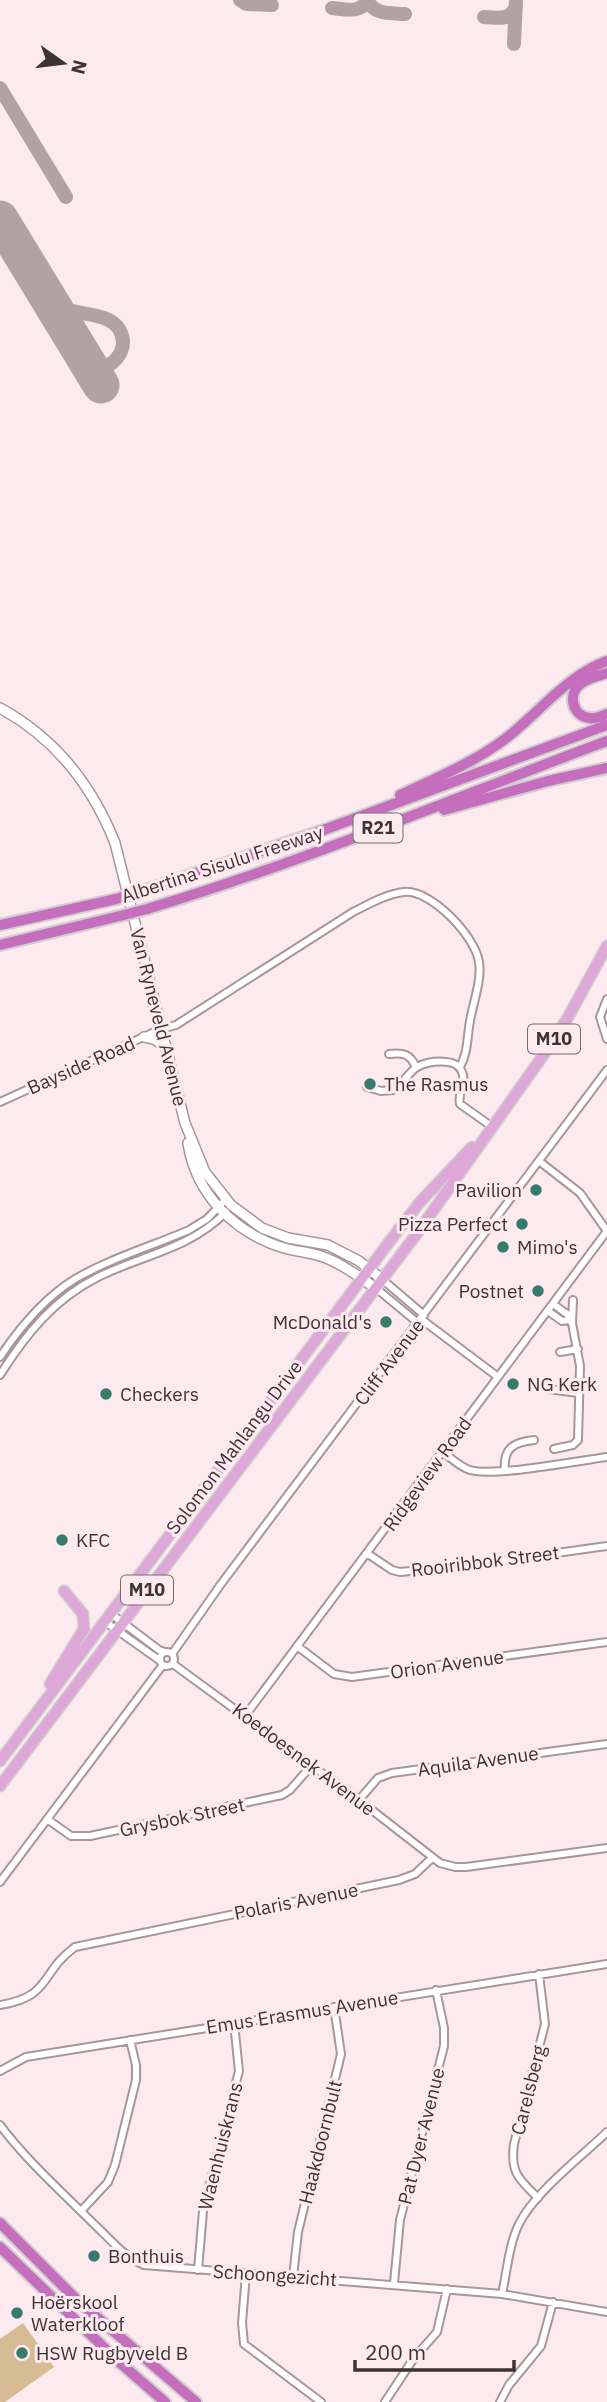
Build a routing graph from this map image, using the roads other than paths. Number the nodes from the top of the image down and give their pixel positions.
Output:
1 (607, 661) edge
2 (607, 673) edge
3 (0, 708) edge
4 (607, 714) edge
5 (607, 725) edge
6 (607, 743) edge
7 (607, 768) edge
8 (318, 832) junction
9 (322, 850) junction
10 (0, 925) edge
11 (0, 945) edge
12 (607, 946) edge
13 (607, 999) edge
14 (161, 1029) junction
15 (144, 1037) junction
16 (607, 1039) edge
17 (166, 1047) junction
18 (389, 1054) dead end
19 (460, 1067) junction
20 (416, 1068) junction
21 (607, 1070) edge
22 (367, 1087) dead end
23 (0, 1102) edge
24 (185, 1123) junction
25 (491, 1126) junction
26 (539, 1161) junction
27 (229, 1202) junction
28 (221, 1211) junction
29 (607, 1231) edge
30 (370, 1268) junction
31 (362, 1279) junction
32 (380, 1284) junction
33 (573, 1300) dead end
34 (553, 1304) junction
35 (548, 1311) junction
36 (421, 1319) junction
37 (571, 1322) junction
38 (578, 1349) junction
39 (560, 1352) dead end
40 (0, 1357) edge
41 (0, 1374) edge
42 (498, 1377) junction
43 (549, 1390) dead end
44 (578, 1393) junction
45 (534, 1440) dead end
46 (554, 1449) dead end
47 (443, 1452) junction
48 (607, 1457) edge
49 (505, 1470) junction
50 (607, 1546) edge
51 (368, 1554) junction
52 (64, 1591) dead end
53 (107, 1618) junction
54 (120, 1626) junction
55 (607, 1643) edge
56 (296, 1646) junction
57 (168, 1653) junction
58 (161, 1662) junction
59 (173, 1664) junction
60 (245, 1716) junction
61 (607, 1744) edge
62 (0, 1761) edge
63 (311, 1766) junction
64 (0, 1786) edge
65 (359, 1800) junction
66 (47, 1819) junction
67 (607, 1848) edge
68 (432, 1858) junction
69 (0, 1882) edge
70 (607, 1964) edge
71 (538, 1974) junction
72 (436, 1990) junction
73 (0, 2006) edge
74 (334, 2007) junction
75 (234, 2023) junction
76 (130, 2040) junction
77 (0, 2071) edge
78 (0, 2125) edge
79 (607, 2132) edge
80 (538, 2197) junction
81 (80, 2211) junction
82 (0, 2223) edge
83 (0, 2247) edge
84 (198, 2270) junction
85 (246, 2274) junction
86 (293, 2277) junction
87 (394, 2283) junction
88 (447, 2289) junction
89 (502, 2294) junction
90 (553, 2302) junction
91 (606, 2309) edge
92 (165, 2402) edge
93 (196, 2402) edge
94 (321, 2402) edge
95 (385, 2402) edge
96 (500, 2402) edge

1 - 8 highway
2 - 4 highway
3 - 14 main road, Van Ryneveld Avenue
5 - 8 highway, Albertina Sisulu Freeway / R21
6 - 9 highway, Albertina Sisulu Freeway / R21
7 - 9 highway
8 - 10 highway, Albertina Sisulu Freeway / R21, bridge
9 - 11 highway, Albertina Sisulu Freeway / R21, bridge
12 - 25 main road, Solomon Mahlangu Drive / M10
13 - 16 street
14 - 15 street, Bayside Road
14 - 17 main road, Van Ryneveld Avenue
14 - 19 street, Bayside Road
15 - 17 main road
15 - 23 street, Bayside Road
17 - 24 main road, Van Ryneveld Avenue
18 - 20 street
19 - 20 street
19 - 25 street, Bayside Road
20 - 22 street
21 - 26 street, Cliff Avenue
24 - 27 main road, Van Ryneveld Avenue
24 - 28 main road, Van Ryneveld Avenue
25 - 30 main road, Solomon Mahlangu Drive / M10
25 - 32 main road, Solomon Mahlangu Drive / M10
26 - 29 street
26 - 36 street, Cliff Avenue
27 - 28 street
27 - 30 main road, Van Ryneveld Avenue
28 - 31 main road, Van Ryneveld Avenue
28 - 40 street
28 - 41 street
29 - 34 street, Ridgeview Road
30 - 31 main road, Solomon Mahlangu Drive / M10
30 - 32 main road, Van Ryneveld Avenue
31 - 32 main road, Van Ryneveld Avenue
31 - 53 main road, Solomon Mahlangu Drive / M10
32 - 36 street
32 - 36 street
32 - 54 main road, Solomon Mahlangu Drive / M10
33 - 37 street
34 - 35 street, Ridgeview Road
34 - 37 street
35 - 37 street
35 - 42 street, Ridgeview Road
36 - 42 street
36 - 57 street, Cliff Avenue
37 - 38 street
38 - 39 street
38 - 44 street
42 - 47 street, Ridgeview Road
43 - 44 street
44 - 46 street
45 - 49 street
47 - 49 street
47 - 51 street, Ridgeview Road
48 - 49 street
50 - 51 street, Rooiribbok Street
51 - 56 street, Ridgeview Road
52 - 62 main road
53 - 54 street
53 - 62 main road, Solomon Mahlangu Drive / M10
54 - 57 street
54 - 58 street
54 - 64 main road, Solomon Mahlangu Drive / M10
55 - 56 street, Orion Avenue
56 - 60 street, Ridgeview Road
57 - 58 street, Cliff Avenue
57 - 59 street
58 - 59 street
58 - 66 street
59 - 60 street, Koedoesnek Avenue
60 - 63 street, Koedoesnek Avenue
61 - 65 street, Aquila Avenue
63 - 65 street, Koedoesnek Avenue
63 - 66 street, Grysbok Street
65 - 68 street, Koedoesnek Avenue
66 - 69 street
67 - 68 street
68 - 73 street, Polaris Avenue
70 - 71 street, Emus Erasmus Avenue
71 - 72 street, Emus Erasmus Avenue
71 - 80 street, Carelsberg
72 - 74 street, Emus Erasmus Avenue
72 - 87 street, Pat Dyer Avenue
74 - 75 street, Emus Erasmus Avenue
74 - 86 street, Haakdoornbult
75 - 76 street, Emus Erasmus Avenue
75 - 84 street, Waenhuiskrans
76 - 77 street, Emus Erasmus Avenue
76 - 81 street
78 - 81 street, Schoongezicht
79 - 80 street
80 - 89 street
81 - 84 street, Schoongezicht
82 - 93 highway
83 - 92 highway
84 - 85 street, Schoongezicht
85 - 86 street, Schoongezicht
85 - 94 street
86 - 87 street, Schoongezicht
87 - 88 street, Schoongezicht
88 - 89 street, Schoongezicht
88 - 95 street
89 - 90 street, Schoongezicht
90 - 91 street, Schoongezicht
90 - 96 street

